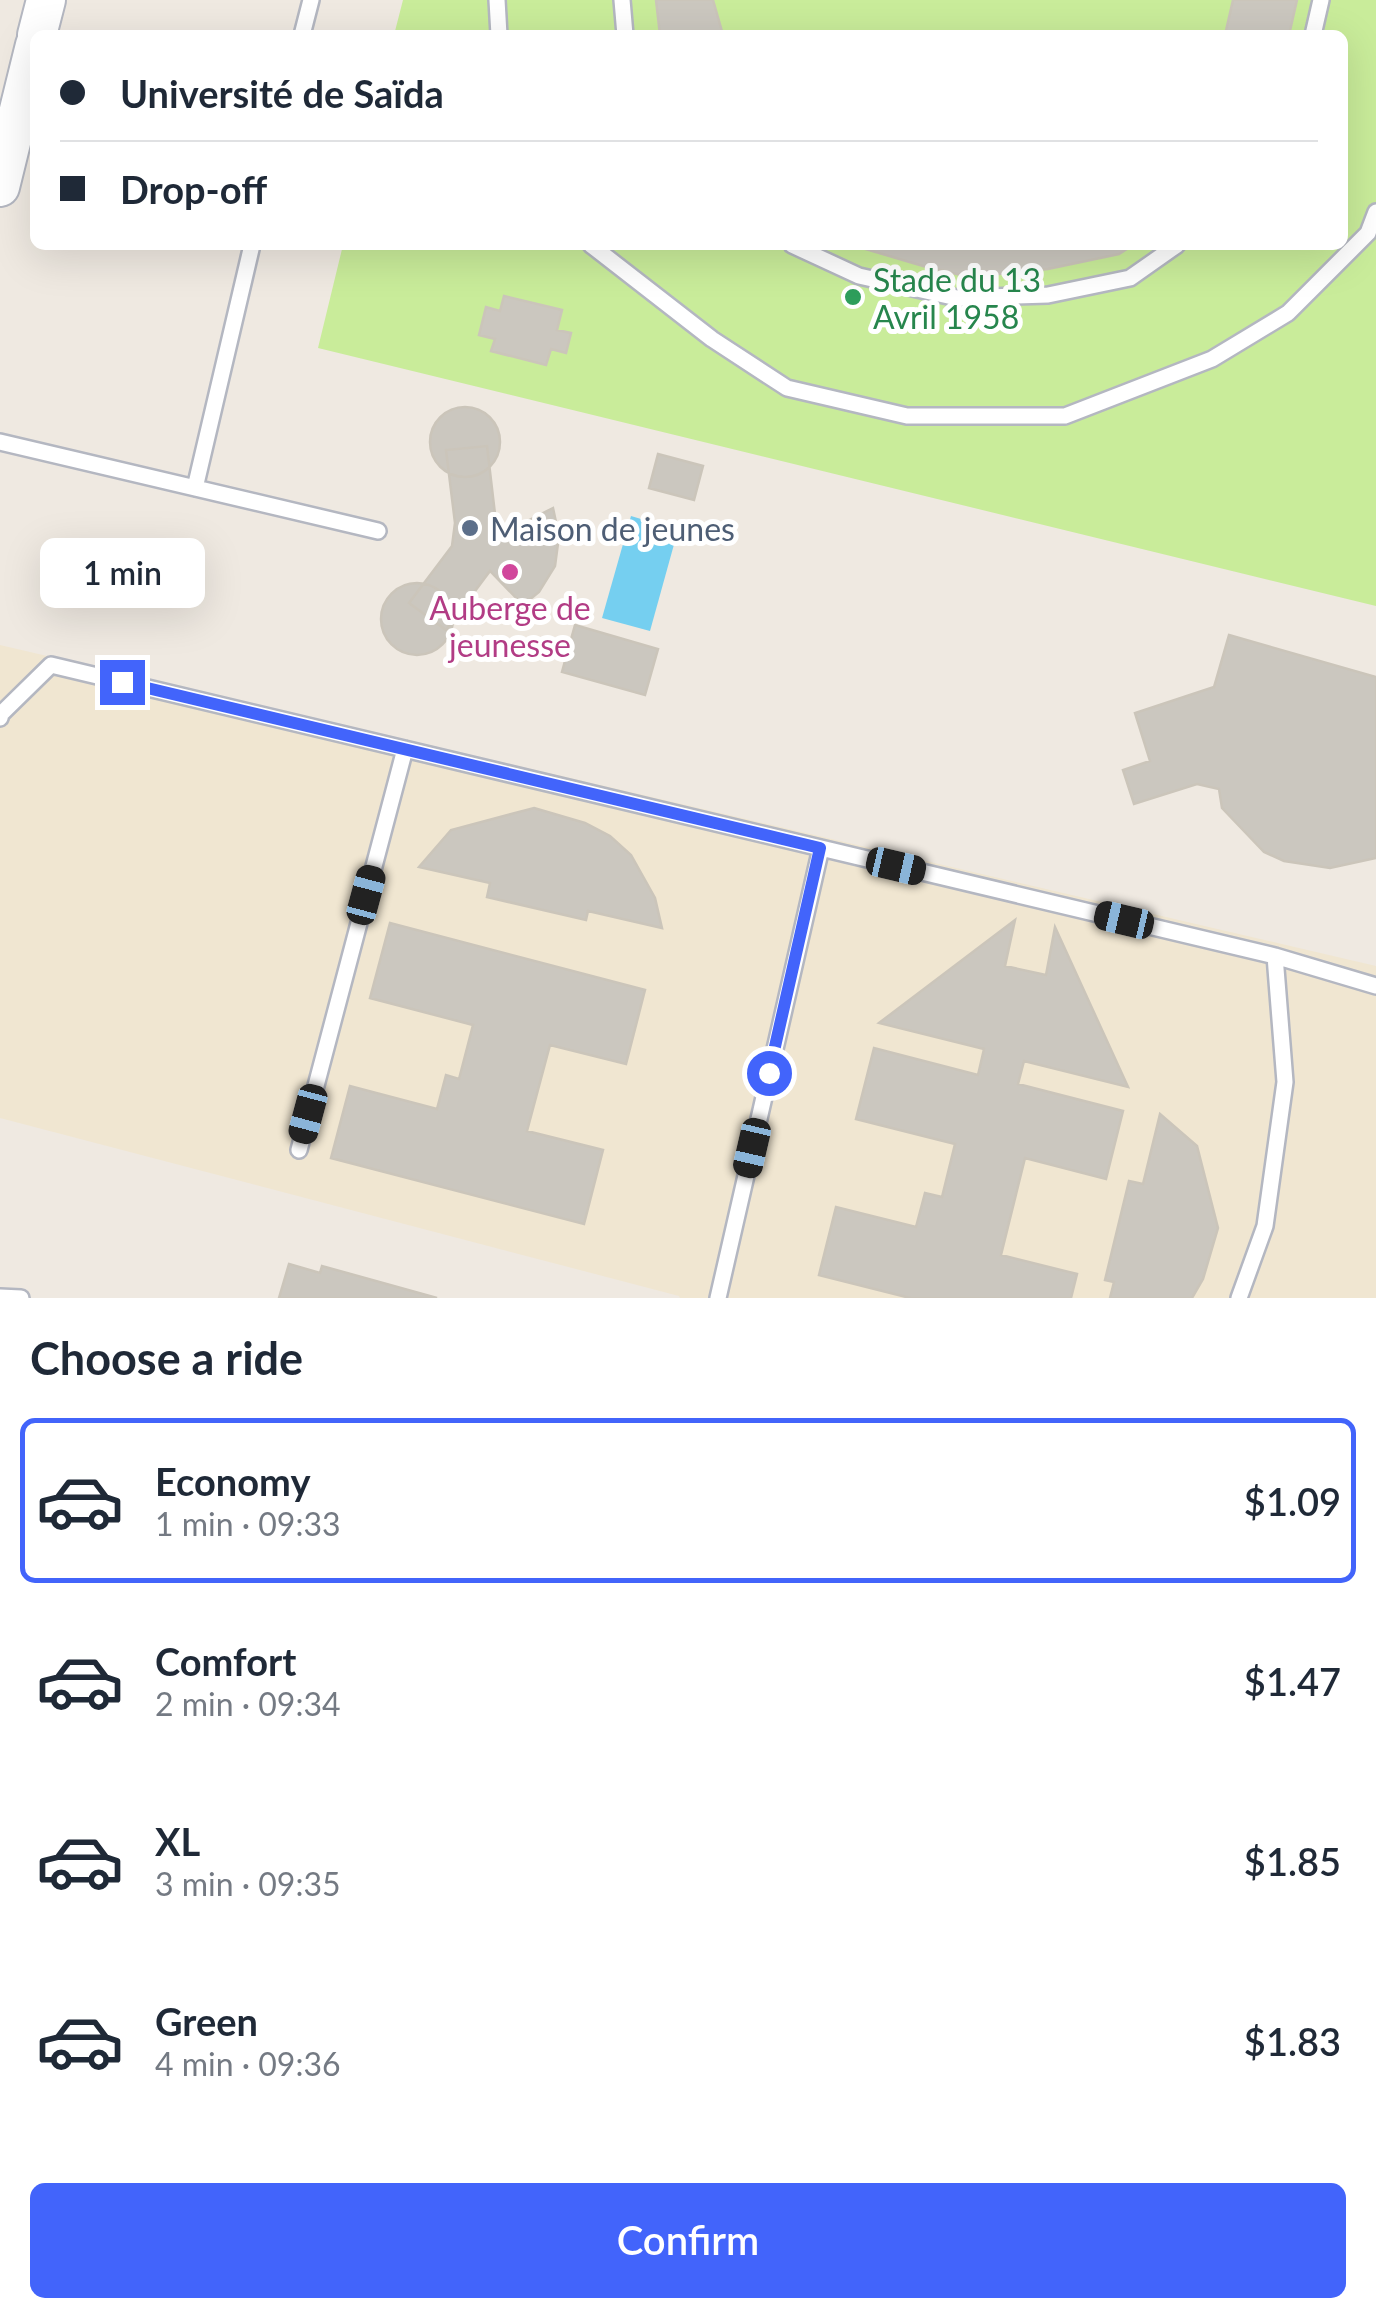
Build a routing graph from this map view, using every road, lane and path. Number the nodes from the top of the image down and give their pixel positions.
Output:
1 (46, 0) edge
2 (311, 0) edge
3 (497, 0) edge
4 (622, 0) edge
5 (1321, 0) edge
6 (39, 30) edge
7 (303, 30) edge
8 (499, 30) edge
9 (625, 30) edge
10 (1314, 30) edge
11 (30, 65) edge
12 (0, 187) edge
13 (1376, 212) edge
14 (251, 250) edge
15 (597, 250) edge
16 (803, 250) edge
17 (1170, 250) edge
18 (0, 442) edge
19 (195, 488) junction
20 (378, 531) dead end
21 (0, 718) edge
22 (405, 749) junction
23 (820, 848) junction
24 (1275, 956) junction
25 (1376, 986) edge
26 (299, 1150) dead end
27 (0, 1297) edge
28 (21, 1298) edge
29 (718, 1298) edge
30 (1239, 1298) edge

1 - 6 street
2 - 7 lane
3 - 8 lane
4 - 9 lane
5 - 10 lane
11 - 12 street
13 - 15 lane
14 - 19 lane
16 - 17 lane
18 - 19 lane
19 - 20 lane
21 - 22 lane
22 - 23 lane
22 - 26 lane
23 - 24 lane
23 - 29 lane
24 - 25 lane
24 - 30 lane
27 - 28 lane

